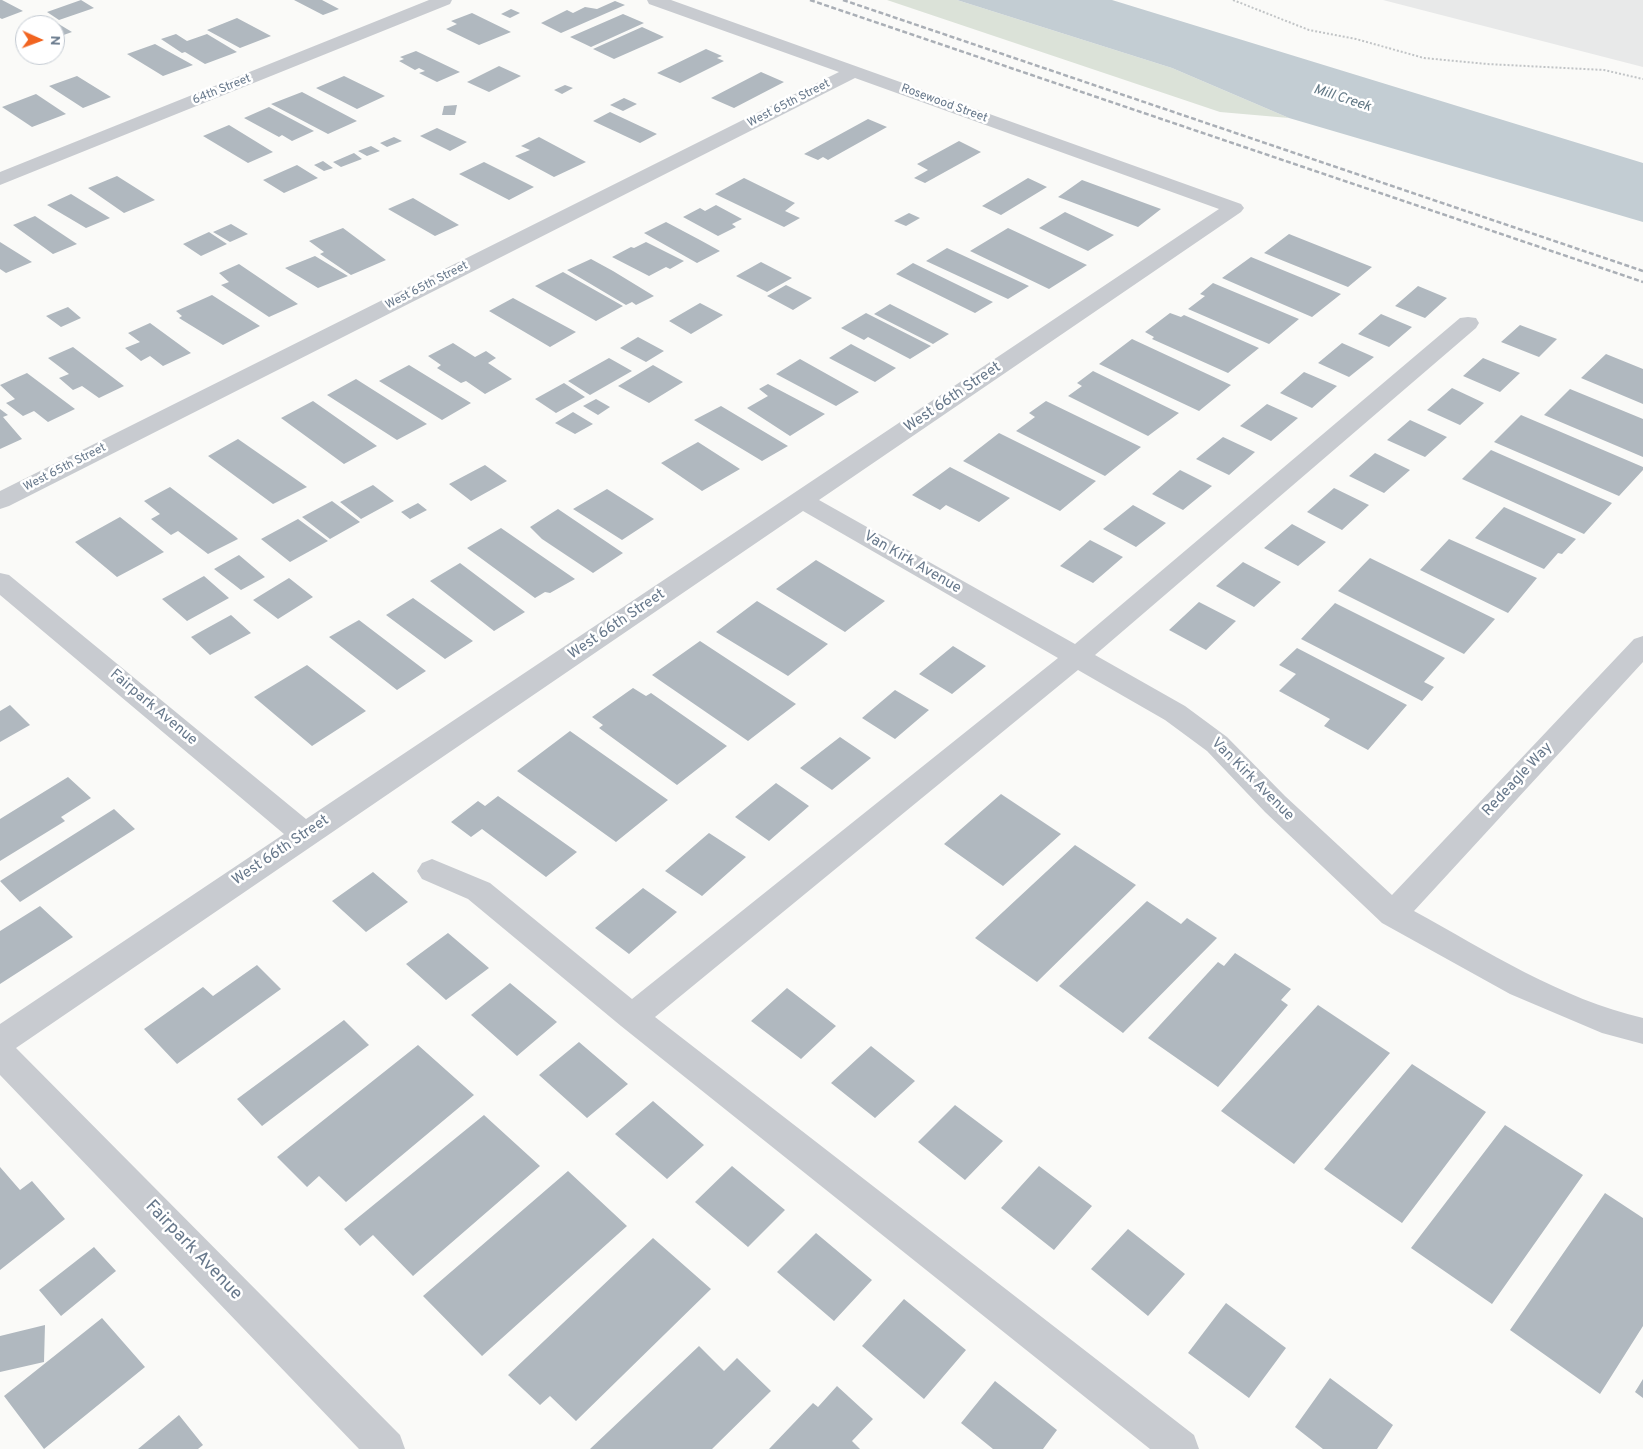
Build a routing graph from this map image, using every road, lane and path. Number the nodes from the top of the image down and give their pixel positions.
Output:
1 (444, 0) edge
2 (655, 0) edge
3 (1233, 0) edge
4 (853, 72) junction
5 (1643, 79) edge
6 (0, 179) edge
7 (1234, 208) joint
8 (1468, 323) dead end
9 (802, 500) junction
10 (0, 501) edge
11 (0, 581) edge
12 (1643, 645) edge
13 (1076, 657) junction
14 (305, 835) junction
15 (432, 871) dead end
16 (1394, 914) junction
17 (632, 1017) junction
18 (1643, 1031) edge
19 (0, 1041) edge
20 (0, 1053) edge
21 (386, 1449) edge
22 (1180, 1449) edge

1 - 6 street, 64th Street
2 - 4 street, Rosewood Street
3 - 5 path
4 - 7 street, Rosewood Street
4 - 10 street, West 65th Street
7 - 9 street, West 66th Street
8 - 13 street
9 - 13 street, Van Kirk Avenue
9 - 14 street, West 66th Street
11 - 14 street, Fairpark Avenue
12 - 16 street, Redeagle Way
13 - 16 street, Van Kirk Avenue
13 - 17 street
14 - 19 street, West 66th Street
15 - 17 street
16 - 18 street, Van Kirk Avenue
17 - 22 street
20 - 21 street, Fairpark Avenue

